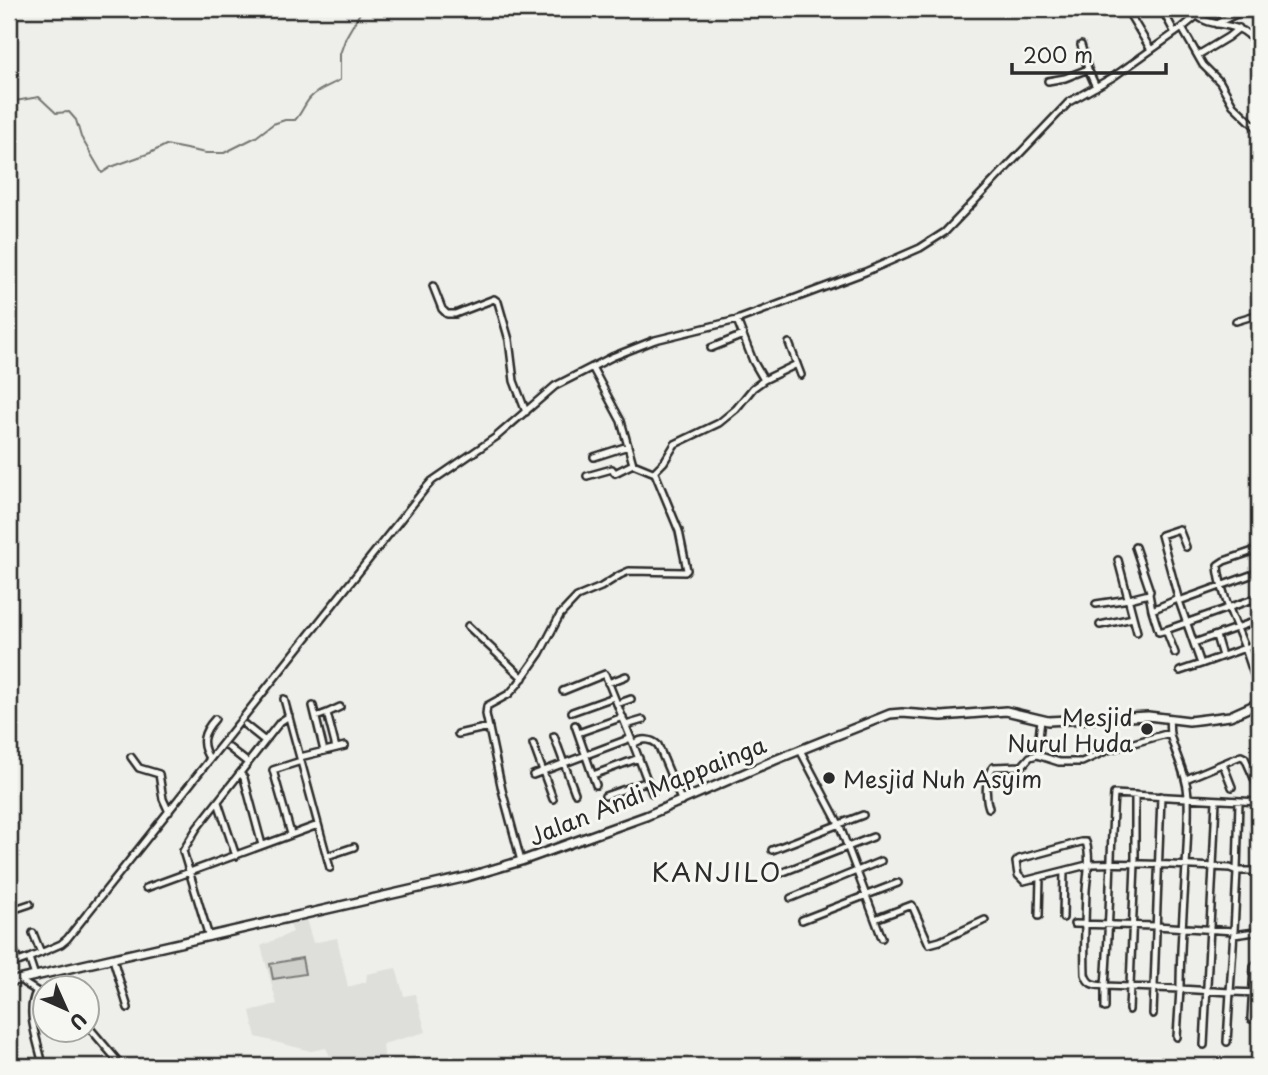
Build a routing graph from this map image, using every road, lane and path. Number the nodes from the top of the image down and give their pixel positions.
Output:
1 (1161, 9) edge
2 (1191, 9) edge
3 (1205, 9) edge
4 (1246, 9) edge
5 (1130, 15) dead end
6 (1196, 16) junction
7 (1216, 24) junction
8 (1182, 28) junction
9 (1239, 28) junction
10 (1259, 31) edge
11 (1175, 33) junction
12 (1250, 35) junction
13 (1081, 45) dead end
14 (1151, 50) junction
15 (1259, 52) edge
16 (1198, 55) junction
17 (1088, 69) junction
18 (1048, 81) dead end
19 (1096, 87) junction
20 (1259, 130) edge
21 (433, 286) dead end
22 (1259, 314) edge
23 (737, 320) junction
24 (1236, 321) dead end
25 (743, 335) junction
26 (789, 343) dead end
27 (711, 348) dead end
28 (797, 364) junction
29 (593, 367) junction
30 (801, 375) dead end
31 (764, 380) junction
32 (526, 412) junction
33 (628, 446) junction
34 (594, 457) dead end
35 (633, 464) junction
36 (655, 471) junction
37 (587, 477) dead end
38 (1135, 547) dead end
39 (1186, 547) dead end
40 (1259, 549) edge
41 (1118, 560) dead end
42 (1259, 572) edge
43 (1222, 585) junction
44 (1149, 594) junction
45 (1259, 597) edge
46 (1129, 599) junction
47 (1178, 600) junction
48 (1096, 604) dead end
49 (1230, 607) junction
50 (1152, 610) junction
51 (1133, 618) junction
52 (1259, 621) edge
53 (1187, 622) junction
54 (1100, 625) dead end
55 (468, 626) dead end
56 (1166, 629) junction
57 (1237, 629) junction
58 (1137, 632) dead end
59 (1216, 636) junction
60 (1194, 643) junction
61 (1259, 643) edge
62 (1245, 648) junction
63 (1175, 653) dead end
64 (1222, 656) junction
65 (1201, 664) junction
66 (1180, 671) dead end
67 (626, 676) dead end
68 (523, 678) junction
69 (608, 683) junction
70 (1259, 690) edge
71 (563, 691) dead end
72 (614, 697) junction
73 (284, 699) dead end
74 (631, 699) dead end
75 (1259, 703) edge
76 (617, 704) junction
77 (313, 706) dead end
78 (340, 707) dead end
79 (572, 712) dead end
80 (327, 713) junction
81 (289, 716) junction
82 (316, 717) junction
83 (623, 717) junction
84 (1169, 718) junction
85 (215, 719) dead end
86 (643, 720) dead end
87 (1041, 720) junction
88 (626, 724) junction
89 (245, 725) dead end
90 (575, 725) dead end
91 (489, 727) junction
92 (578, 733) junction
93 (1170, 733) junction
94 (458, 734) dead end
95 (554, 736) dead end
96 (631, 738) junction
97 (265, 741) junction
98 (533, 744) dead end
99 (345, 746) dead end
100 (634, 746) junction
101 (228, 747) dead end
102 (336, 748) junction
103 (800, 750) junction
104 (324, 751) junction
105 (587, 755) junction
106 (1037, 755) junction
107 (131, 757) dead end
108 (639, 758) junction
109 (210, 759) junction
110 (301, 759) junction
111 (248, 763) junction
112 (564, 763) junction
113 (1223, 764) junction
114 (542, 771) junction
115 (240, 773) junction
116 (533, 775) dead end
117 (593, 775) junction
118 (1186, 779) junction
119 (648, 781) junction
120 (596, 785) dead end
121 (1257, 785) dead end
122 (1232, 787) dead end
123 (575, 793) dead end
124 (652, 793) dead end
125 (1135, 795) junction
126 (606, 796) dead end
127 (1161, 796) junction
128 (1188, 798) junction
129 (553, 799) dead end
130 (1216, 800) junction
131 (1239, 801) junction
132 (218, 802) junction
133 (682, 802) junction
134 (1259, 802) edge
135 (989, 808) dead end
136 (169, 812) junction
137 (863, 815) dead end
138 (839, 824) junction
139 (318, 825) junction
140 (291, 834) junction
141 (873, 838) dead end
142 (262, 845) junction
143 (354, 847) dead end
144 (848, 848) junction
145 (772, 850) dead end
146 (236, 856) junction
147 (327, 856) junction
148 (521, 861) junction
149 (881, 861) dead end
150 (1111, 863) junction
151 (1135, 864) junction
152 (1159, 864) junction
153 (1087, 865) junction
154 (1186, 866) junction
155 (1213, 867) junction
156 (330, 868) dead end
157 (857, 871) junction
158 (1065, 871) junction
159 (1237, 871) junction
160 (1259, 871) edge
161 (190, 872) junction
162 (781, 873) dead end
163 (1040, 877) junction
164 (898, 883) dead end
165 (146, 888) dead end
166 (866, 895) junction
167 (790, 898) dead end
168 (30, 904) dead end
169 (9, 911) edge
170 (1039, 916) dead end
171 (1063, 918) dead end
172 (875, 919) junction
173 (802, 920) dead end
174 (985, 920) dead end
175 (1074, 924) dead end
176 (1085, 925) junction
177 (1109, 925) junction
178 (1132, 926) junction
179 (1156, 926) junction
180 (1182, 928) junction
181 (1209, 929) junction
182 (1255, 932) dead end
183 (33, 933) dead end
184 (1234, 933) junction
185 (9, 936) edge
186 (209, 937) junction
187 (882, 938) dead end
188 (41, 953) junction
189 (29, 958) junction
190 (113, 959) junction
191 (1259, 960) edge
192 (9, 961) edge
193 (18, 962) junction
194 (34, 974) edge
195 (44, 974) edge
196 (32, 977) edge
197 (21, 980) junction
198 (9, 982) edge
199 (1105, 986) junction
200 (1130, 988) junction
201 (32, 989) edge
202 (1154, 989) junction
203 (1180, 989) junction
204 (1205, 990) junction
205 (1230, 992) junction
206 (1256, 993) edge
207 (128, 1008) dead end
208 (1105, 1008) dead end
209 (1129, 1010) dead end
210 (1153, 1014) dead end
211 (1251, 1019) dead end
212 (1177, 1037) dead end
213 (1227, 1042) dead end
214 (102, 1043) edge
215 (39, 1044) edge
216 (1204, 1045) dead end
217 (43, 1066) edge
218 (121, 1066) edge

1 - 11 street
2 - 6 street
3 - 6 street
4 - 7 street
5 - 14 street
6 - 7 street
6 - 8 street
7 - 9 street
8 - 11 street
8 - 16 street
9 - 12 street
9 - 16 street
10 - 12 street
11 - 14 street
12 - 15 street
13 - 17 street
14 - 19 street
16 - 20 street
17 - 18 street
17 - 19 street
19 - 23 street
21 - 32 street
22 - 24 street
23 - 25 street
23 - 29 street
25 - 27 street
25 - 31 street
26 - 28 street
28 - 30 street
28 - 31 street
29 - 32 street
29 - 33 street
31 - 36 street
32 - 109 street
33 - 34 street
33 - 35 street
35 - 36 street
35 - 37 street
36 - 68 street
38 - 44 street
39 - 47 street
40 - 43 street
41 - 46 street
42 - 43 street
43 - 47 street
43 - 49 street
44 - 46 street
44 - 50 street
45 - 49 street
46 - 48 street
46 - 51 street
47 - 50 street
47 - 53 street
49 - 53 street
49 - 57 street
50 - 56 street
51 - 54 street
51 - 58 street
52 - 57 street
53 - 56 street
53 - 60 street
55 - 68 street
56 - 63 street
57 - 59 street
57 - 62 street
59 - 60 street
59 - 64 street
60 - 65 street
61 - 62 street
62 - 64 street
62 - 70 street
64 - 65 street
65 - 66 street
67 - 69 street
68 - 91 street
69 - 71 street
69 - 72 street
72 - 76 street
72 - 79 street
73 - 81 street
74 - 76 street
75 - 84 main road, Jalan Andi Mappainga
76 - 83 street
77 - 82 street
78 - 80 street
80 - 82 street
80 - 102 street
81 - 97 street
81 - 110 street
82 - 104 street
83 - 88 street
83 - 92 street
84 - 87 main road, Jalan Andi Mappainga
84 - 93 street
85 - 109 street
86 - 88 street
87 - 103 main road, Jalan Andi Mappainga
87 - 106 street
88 - 96 street
89 - 97 street
90 - 92 street
91 - 94 street
91 - 148 street
92 - 105 street
93 - 106 street
93 - 118 street
95 - 112 street
96 - 100 street
96 - 105 street
97 - 111 street
98 - 114 street
99 - 102 street
100 - 108 street
100 - 133 street
101 - 111 street
102 - 104 street
103 - 133 main road, Jalan Andi Mappainga
103 - 138 street
104 - 110 street
105 - 112 street
105 - 117 street
106 - 135 street
107 - 136 street
108 - 117 street
108 - 119 street
109 - 136 street
110 - 139 street
110 - 140 street
111 - 115 street
112 - 114 street
112 - 123 street
113 - 118 street
113 - 121 street
113 - 122 street
114 - 116 street
114 - 129 street
115 - 132 street
115 - 142 street
117 - 120 street
118 - 128 street
119 - 124 street
119 - 126 street
125 - 127 street
125 - 150 street
125 - 151 street
127 - 128 street
127 - 152 street
128 - 130 street
128 - 154 street
130 - 131 street
130 - 155 street
131 - 134 street
131 - 159 street
132 - 146 street
132 - 161 street
133 - 148 main road, Jalan Andi Mappainga
136 - 188 street
137 - 138 street
138 - 144 street
138 - 145 street
139 - 140 street
139 - 147 street
140 - 142 street
141 - 144 street
142 - 146 street
143 - 147 street
144 - 157 street
144 - 162 street
146 - 161 street
147 - 156 street
148 - 186 main road, Jalan Andi Mappainga
149 - 157 street
150 - 151 street
150 - 153 street
150 - 177 street
151 - 152 street
151 - 178 street
152 - 154 street
152 - 179 street
153 - 158 street
153 - 163 street
153 - 176 street
154 - 155 street
154 - 180 street
155 - 159 street
155 - 181 street
157 - 166 street
157 - 167 street
158 - 163 street
158 - 171 street
159 - 160 street
159 - 184 street
161 - 165 street
161 - 186 street
163 - 170 street
164 - 166 street
166 - 172 street
166 - 173 street
168 - 169 street
172 - 174 street
172 - 187 street
175 - 176 street
176 - 177 street
176 - 199 street
177 - 178 street
177 - 199 street
178 - 179 street
178 - 200 street
179 - 180 street
179 - 202 street
180 - 181 street
180 - 203 street
181 - 184 street
181 - 204 street
182 - 184 street
183 - 188 street
184 - 205 street
185 - 193 street
186 - 190 main road, Jalan Andi Mappainga
188 - 189 street
189 - 193 street
189 - 194 street
190 - 195 main road, Jalan Andi Mappainga
190 - 207 street
191 - 206 street
192 - 193 street
196 - 197 main road, Jalan Andi Mappainga
197 - 198 main road, Jalan Andi Mappainga
197 - 201 street
199 - 200 street
199 - 208 street
200 - 202 street
200 - 209 street
202 - 203 street
202 - 210 street
203 - 204 street
203 - 212 street
204 - 205 street
204 - 216 street
205 - 206 street
205 - 213 street
206 - 211 street
214 - 218 street
215 - 217 street

